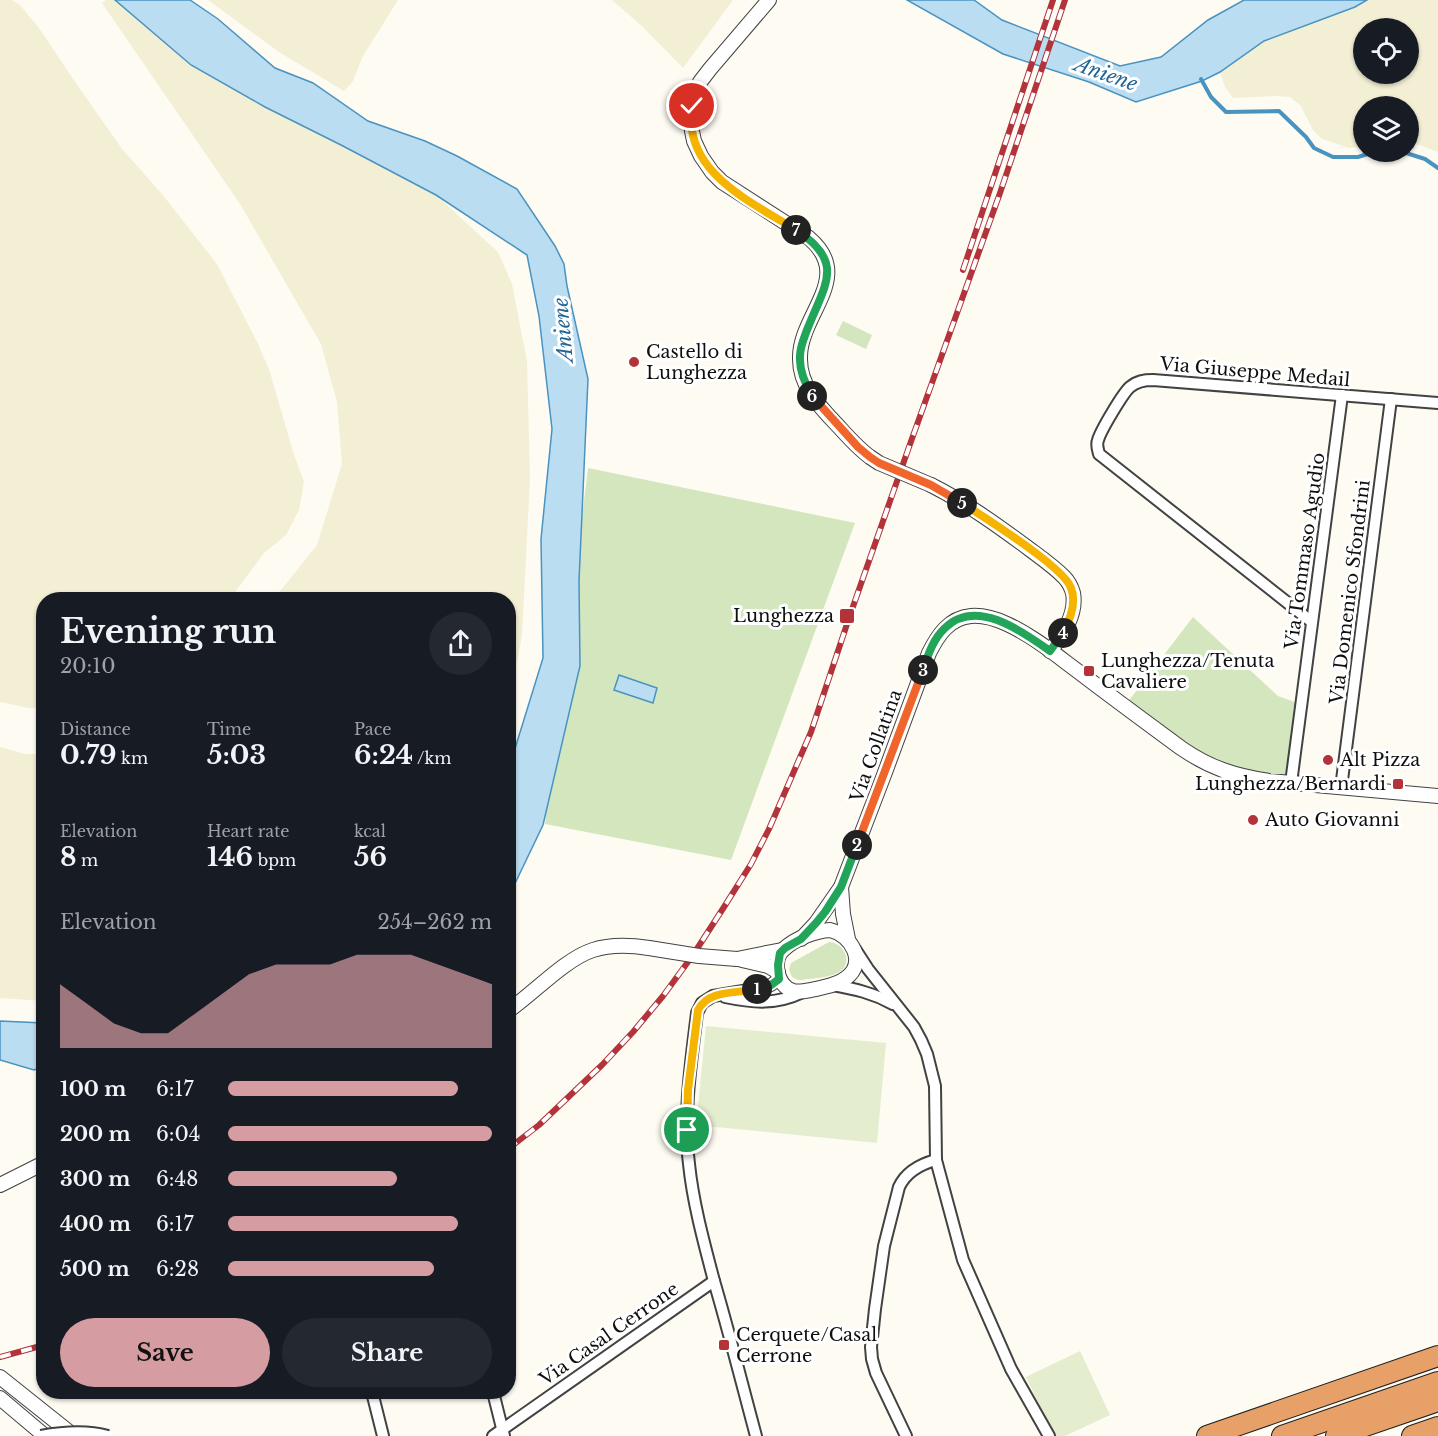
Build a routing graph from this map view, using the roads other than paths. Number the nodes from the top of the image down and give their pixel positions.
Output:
1 (769, 0) edge
2 (1342, 395) junction
3 (1391, 399) junction
4 (1438, 403) edge
5 (1312, 622) junction
6 (1050, 651) junction
7 (1291, 783) junction
8 (1341, 788) junction
9 (1438, 796) edge
10 (841, 887) junction
11 (801, 939) junction
12 (851, 943) junction
13 (782, 950) junction
14 (737, 959) junction
15 (779, 976) junction
16 (833, 985) junction
17 (807, 990) junction
18 (716, 994) junction
19 (516, 1005) edge
20 (898, 1007) junction
21 (936, 1160) junction
22 (36, 1167) edge
23 (0, 1185) edge
24 (714, 1281) junction
25 (1438, 1356) edge
26 (0, 1377) edge
27 (1438, 1382) edge
28 (0, 1398) edge
29 (374, 1399) edge
30 (494, 1399) edge
31 (1438, 1401) edge
32 (1386, 1410) junction
33 (1438, 1427) edge
34 (500, 1434) edge
35 (43, 1436) edge
36 (74, 1436) edge
37 (108, 1436) edge
38 (383, 1436) edge
39 (756, 1436) edge
40 (906, 1436) edge
41 (1049, 1436) edge
42 (1207, 1436) edge
43 (1282, 1436) edge
44 (1336, 1436) edge
45 (1412, 1436) edge

1 - 6 street, bridge
2 - 3 street, Via Giuseppe Medail
2 - 5 street, Via Tommaso Agudio
2 - 5 street, Via Giuseppe Medail
3 - 4 street, Via Giuseppe Medail
3 - 8 street, Via Domenico Sfondrini
5 - 7 street, Via Tommaso Agudio
6 - 7 street, Via Collatina
6 - 10 street, Via Collatina
7 - 8 street, Via Collatina
8 - 9 street, Via Collatina
10 - 11 street, Via Collatina
10 - 12 street, Via Collatina
11 - 12 street
11 - 13 street
12 - 16 street
12 - 20 street
13 - 14 street
13 - 15 street
14 - 15 street
14 - 19 street, bridge
15 - 17 street
15 - 18 street
16 - 17 street
16 - 20 street
17 - 18 street
18 - 24 street
20 - 21 street
21 - 40 street
21 - 41 street
22 - 23 street
24 - 34 street, Via Casal Cerrone
24 - 39 street
25 - 42 highway
26 - 36 street
27 - 32 highway
28 - 35 street
29 - 38 street
30 - 34 street
31 - 32 highway
32 - 43 highway
32 - 44 highway
33 - 45 highway
35 - 37 street, bridge

